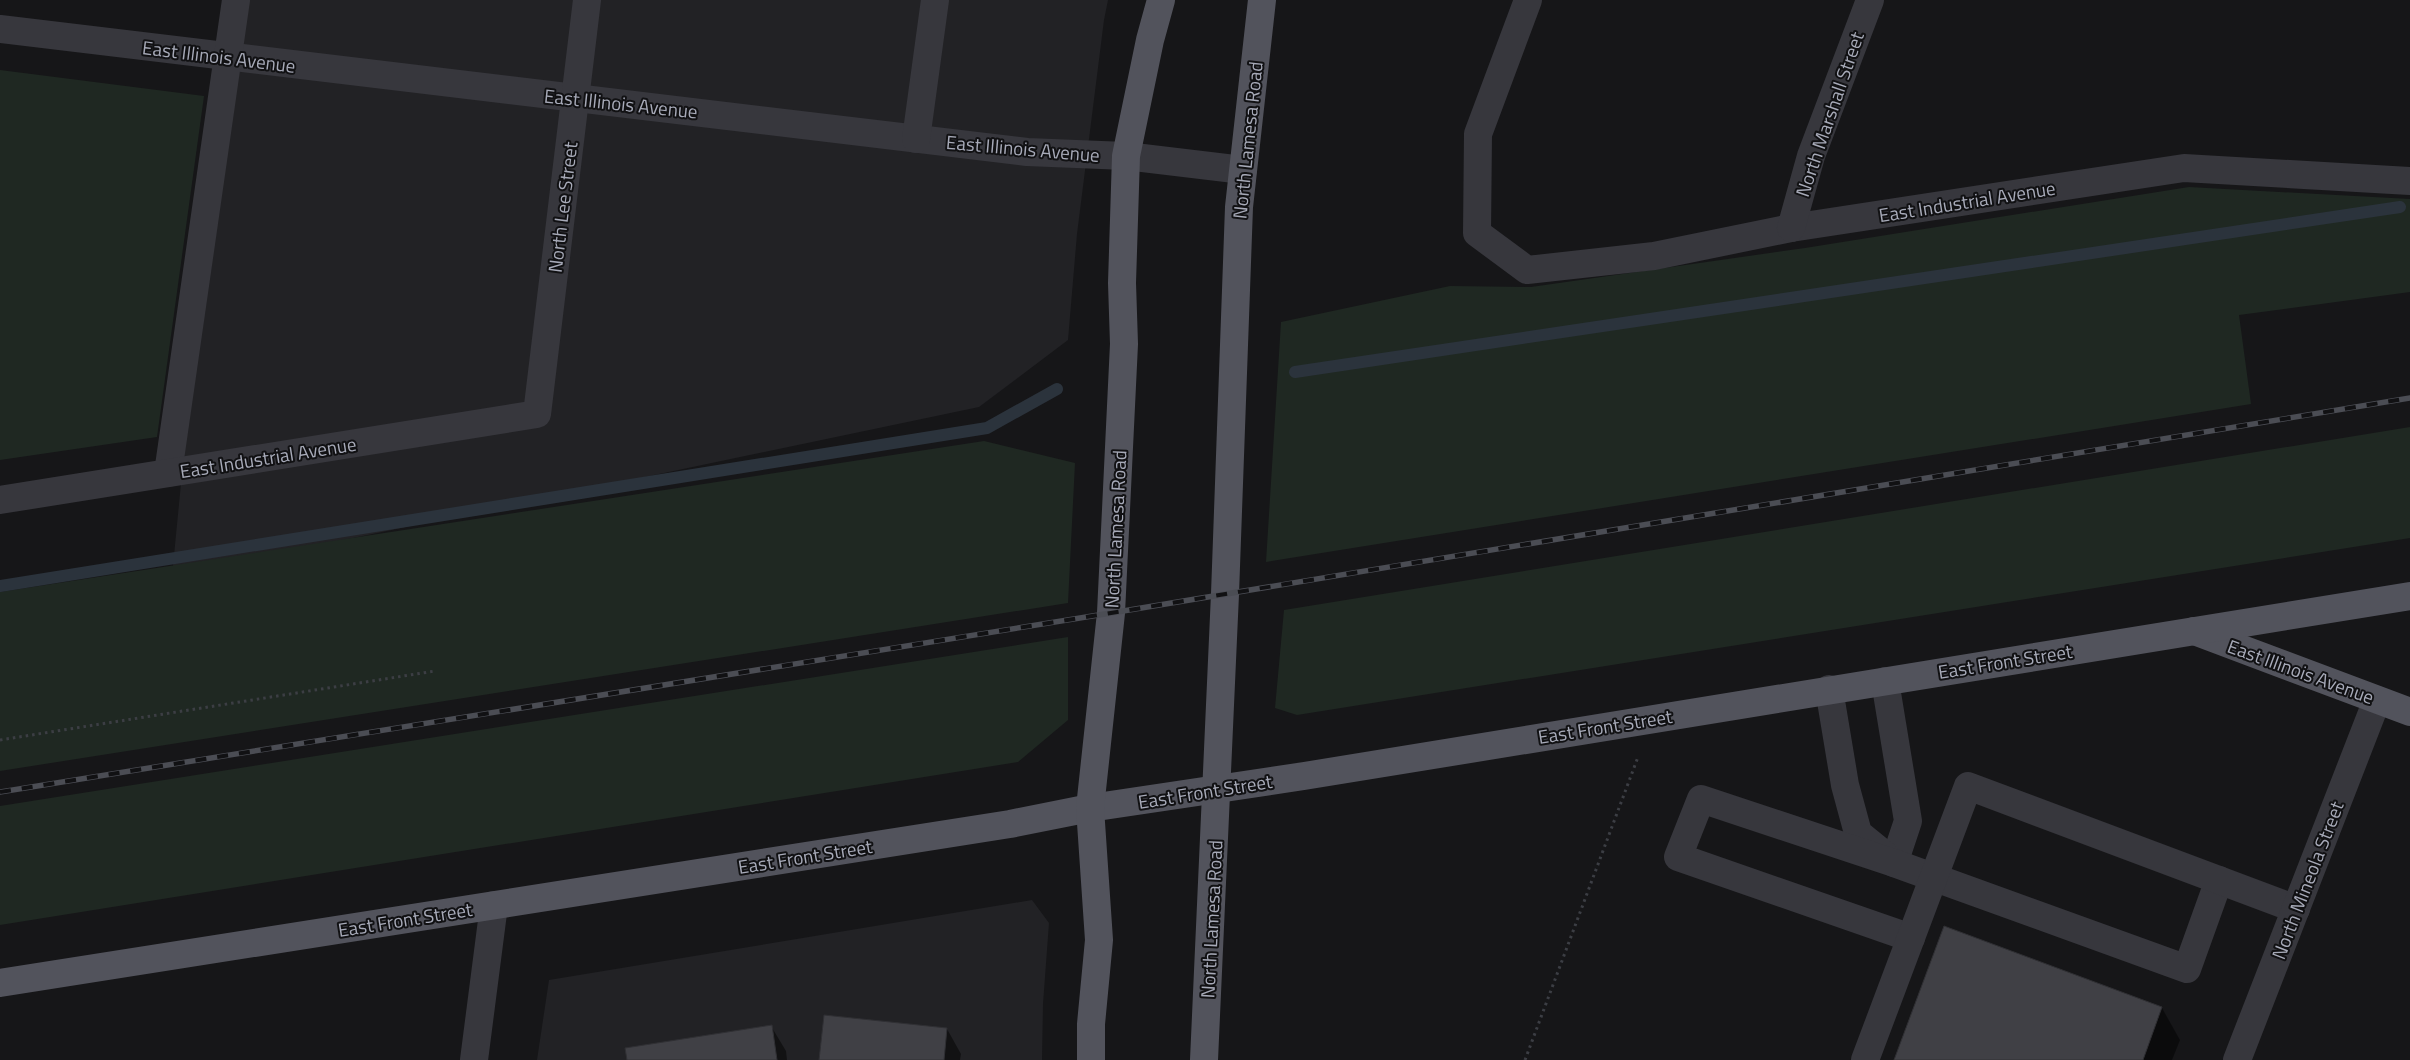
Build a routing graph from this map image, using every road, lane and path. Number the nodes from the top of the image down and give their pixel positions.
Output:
1 (236, 0) edge
2 (587, 0) edge
3 (935, 0) edge
4 (1161, 0) edge
5 (1262, 0) edge
6 (1528, 0) edge
7 (1870, 0) edge
8 (0, 29) edge
9 (228, 57) junction
10 (575, 99) junction
11 (916, 139) junction
12 (1126, 156) junction
13 (1243, 170) junction
14 (2410, 181) edge
15 (1791, 228) junction
16 (537, 414) joint
17 (168, 473) junction
18 (0, 500) edge
19 (2410, 596) edge
20 (2192, 631) junction
21 (435, 671) dead end
22 (1885, 681) junction
23 (1829, 689) junction
24 (2377, 700) junction
25 (2410, 712) edge
26 (1652, 719) junction
27 (0, 740) edge
28 (1217, 789) junction
29 (1090, 808) junction
30 (1894, 863) junction
31 (1934, 877) junction
32 (2219, 880) junction
33 (494, 904) junction
34 (2296, 909) junction
35 (1911, 938) junction
36 (0, 983) edge
37 (474, 1060) edge
38 (1091, 1060) edge
39 (1204, 1060) edge
40 (1525, 1060) edge
41 (1866, 1060) edge
42 (2237, 1060) edge

1 - 9 street
2 - 10 street, North Lee Street
3 - 11 street
4 - 12 main road, North Lamesa Road
5 - 13 main road, North Lamesa Road
6 - 15 street, East Industrial Avenue
7 - 15 street, North Marshall Street
8 - 9 street, East Illinois Avenue
9 - 10 street, East Illinois Avenue
9 - 17 street
10 - 11 street, East Illinois Avenue
10 - 16 street, North Lee Street
11 - 12 street, East Illinois Avenue
12 - 13 street, East Illinois Avenue
12 - 29 main road, North Lamesa Road
13 - 28 main road, North Lamesa Road
14 - 15 street, East Industrial Avenue
16 - 17 street, East Industrial Avenue
17 - 18 street, East Industrial Avenue
19 - 20 main road, East Front Street
20 - 22 main road, East Front Street
20 - 24 main road, East Illinois Avenue
21 - 27 path
22 - 23 main road, East Front Street
22 - 30 street
23 - 26 main road, East Front Street
23 - 30 street
24 - 25 main road, East Illinois Avenue
24 - 34 street, North Mineola Street
26 - 28 main road, East Front Street
26 - 40 path
28 - 29 main road, East Front Street
28 - 39 main road, North Lamesa Road
29 - 33 main road, East Front Street
29 - 38 main road, North Lamesa Road
30 - 31 street
30 - 35 street
31 - 32 street
31 - 32 street
31 - 35 street
32 - 34 street
33 - 36 main road, East Front Street
33 - 37 street
34 - 42 street, North Mineola Street
35 - 41 street

